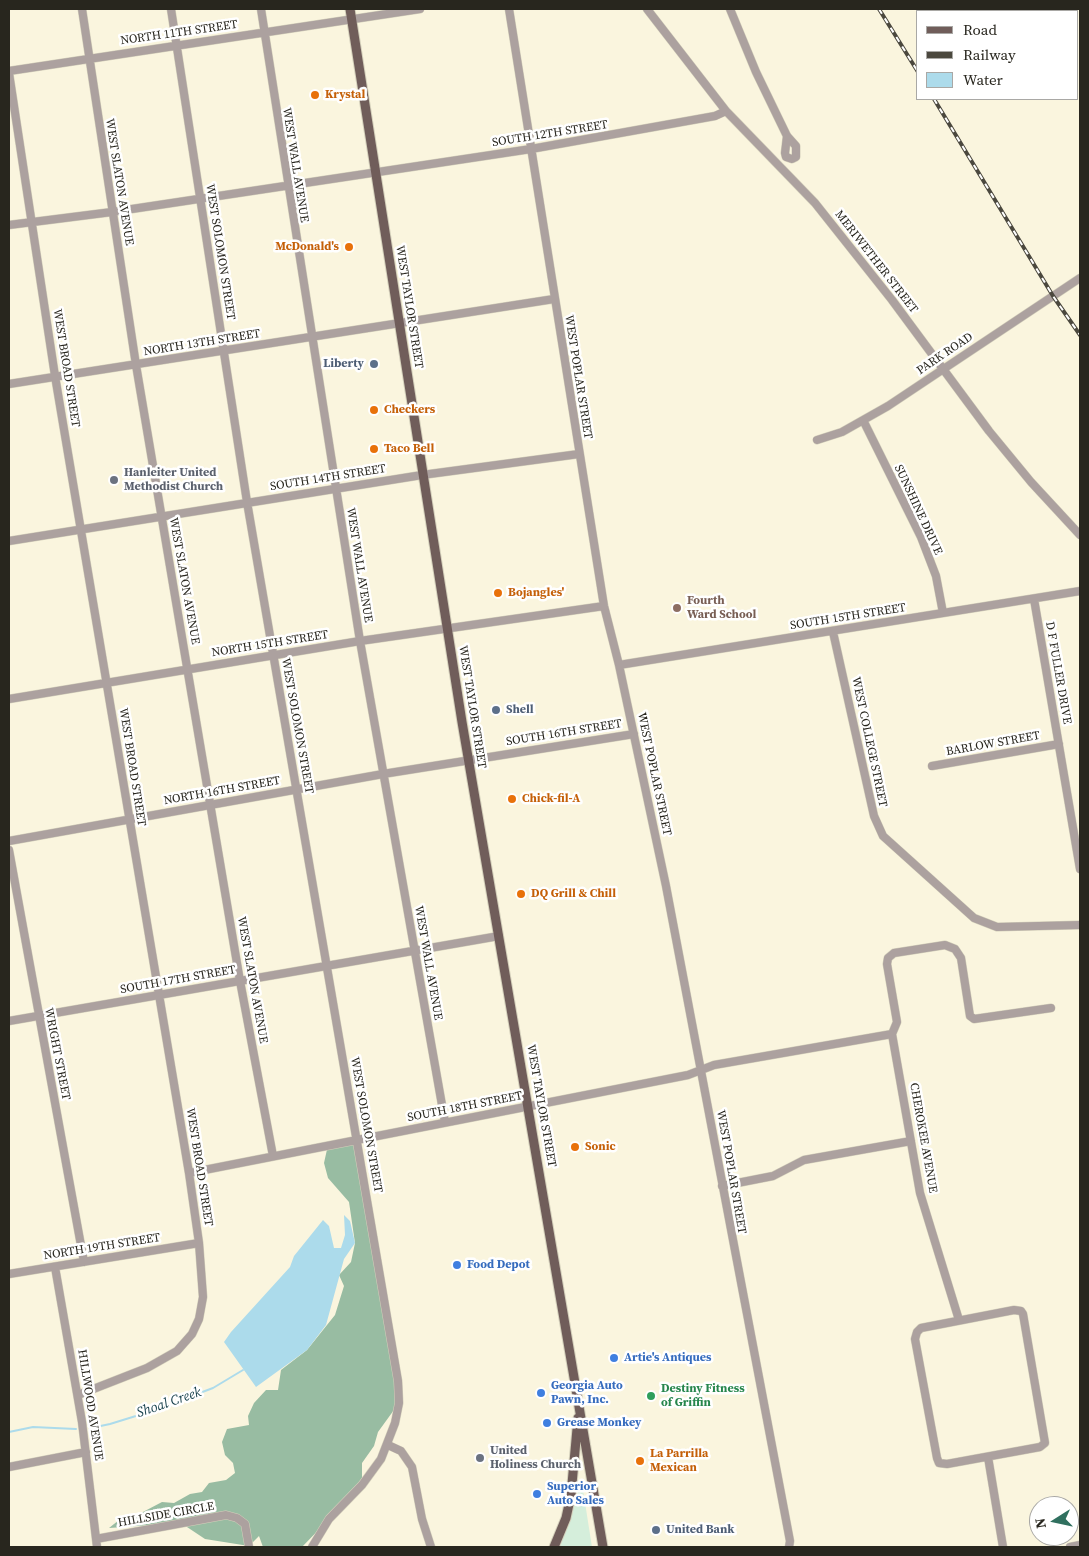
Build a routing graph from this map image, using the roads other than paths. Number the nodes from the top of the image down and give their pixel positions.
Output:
1 (82, 9) edge
2 (171, 9) edge
3 (261, 9) edge
4 (350, 9) edge
5 (420, 9) edge
6 (509, 9) edge
7 (647, 9) edge
8 (730, 9) edge
9 (352, 19) junction
10 (264, 32) junction
11 (177, 45) junction
12 (89, 58) junction
13 (9, 72) edge
14 (726, 111) junction
15 (787, 136) dead end
16 (531, 149) junction
17 (376, 171) junction
18 (287, 186) junction
19 (201, 198) junction
20 (112, 212) junction
21 (32, 221) junction
22 (9, 224) edge
23 (1080, 278) edge
24 (554, 299) junction
25 (399, 324) junction
26 (311, 337) junction
27 (224, 351) junction
28 (136, 365) junction
29 (943, 368) junction
30 (55, 376) junction
31 (9, 384) edge
32 (863, 420) junction
33 (817, 440) dead end
34 (579, 454) junction
35 (422, 474) junction
36 (335, 488) junction
37 (248, 502) junction
38 (161, 516) junction
39 (82, 528) junction
40 (1080, 535) edge
41 (9, 541) edge
42 (1080, 591) edge
43 (1034, 599) junction
44 (604, 606) junction
45 (943, 613) junction
46 (447, 629) junction
47 (833, 632) junction
48 (360, 641) junction
49 (274, 656) junction
50 (619, 666) junction
51 (187, 669) junction
52 (107, 682) junction
53 (9, 698) edge
54 (634, 734) junction
55 (1059, 744) junction
56 (468, 760) junction
57 (932, 766) dead end
58 (383, 774) junction
59 (297, 789) junction
60 (210, 804) junction
61 (129, 820) junction
62 (1076, 823) edge
63 (9, 841) edge
64 (9, 850) edge
65 (1080, 869) edge
66 (1080, 925) edge
67 (499, 936) junction
68 (414, 951) junction
69 (328, 966) junction
70 (240, 981) junction
71 (160, 994) junction
72 (1051, 1008) dead end
73 (38, 1015) junction
74 (9, 1020) edge
75 (892, 1034) junction
76 (701, 1070) junction
77 (528, 1105) junction
78 (445, 1122) junction
79 (357, 1140) junction
80 (911, 1140) junction
81 (273, 1156) junction
82 (189, 1173) junction
83 (722, 1186) junction
84 (199, 1242) junction
85 (84, 1262) junction
86 (55, 1267) junction
87 (9, 1274) edge
88 (958, 1320) junction
89 (78, 1395) junction
90 (580, 1408) junction
91 (388, 1445) junction
92 (86, 1452) junction
93 (988, 1457) junction
94 (9, 1467) edge
95 (97, 1543) edge
96 (791, 1545) edge
97 (1080, 1545) edge
98 (249, 1547) edge
99 (312, 1547) edge
100 (431, 1547) edge
101 (554, 1547) edge
102 (603, 1547) edge
103 (1003, 1547) edge
104 (1070, 1547) edge

1 - 12 street, WEST SLATON AVENUE
2 - 11 street, WEST SOLOMON STREET
3 - 10 street, WEST WALL AVENUE
4 - 9 main road, WEST TAYLOR STREET
5 - 9 street, NORTH 11TH STREET
6 - 16 street, WEST POPLAR STREET
7 - 14 street, MERIWETHER STREET
8 - 15 street
9 - 10 street, NORTH 11TH STREET
9 - 17 main road, WEST TAYLOR STREET
10 - 11 street, NORTH 11TH STREET
10 - 18 street, WEST WALL AVENUE
11 - 12 street, NORTH 11TH STREET
11 - 19 street, WEST SOLOMON STREET
12 - 13 street, NORTH 11TH STREET
12 - 20 street, WEST SLATON AVENUE
13 - 21 street, WEST BROAD STREET
14 - 16 street, SOUTH 12TH STREET
14 - 29 street, MERIWETHER STREET
16 - 17 street, SOUTH 12TH STREET
16 - 24 street, WEST POPLAR STREET
17 - 18 street, SOUTH 12TH STREET
17 - 25 main road, WEST TAYLOR STREET
18 - 19 street, SOUTH 12TH STREET
18 - 26 street, WEST WALL AVENUE
19 - 20 street, SOUTH 12TH STREET
19 - 27 street, WEST SOLOMON STREET
20 - 21 street, SOUTH 12TH STREET
20 - 28 street, WEST SLATON AVENUE
21 - 22 street, SOUTH 12TH STREET
21 - 30 street, WEST BROAD STREET
23 - 29 street, PARK ROAD
24 - 25 street, NORTH 13TH STREET
24 - 34 street, WEST POPLAR STREET
25 - 26 street, NORTH 13TH STREET
25 - 35 main road, WEST TAYLOR STREET
26 - 27 street, NORTH 13TH STREET
26 - 36 street, WEST WALL AVENUE
27 - 28 street, NORTH 13TH STREET
27 - 37 street, WEST SOLOMON STREET
28 - 30 street, NORTH 13TH STREET
28 - 38 street, WEST SLATON AVENUE
29 - 32 street, PARK ROAD
29 - 40 street, MERIWETHER STREET
30 - 31 street, NORTH 13TH STREET
30 - 39 street, WEST BROAD STREET
32 - 33 street, PARK ROAD
32 - 45 street, SUNSHINE DRIVE
34 - 35 street, SOUTH 14TH STREET
34 - 44 street, WEST POPLAR STREET
35 - 36 street, SOUTH 14TH STREET
35 - 46 main road, WEST TAYLOR STREET
36 - 37 street, SOUTH 14TH STREET
36 - 48 street, WEST WALL AVENUE
37 - 38 street, SOUTH 14TH STREET
37 - 49 street, WEST SOLOMON STREET
38 - 39 street, SOUTH 14TH STREET
38 - 51 street, WEST SLATON AVENUE
39 - 41 street, SOUTH 14TH STREET
39 - 52 street, WEST BROAD STREET
42 - 43 street, SOUTH 15TH STREET
43 - 45 street, SOUTH 15TH STREET
43 - 55 street, D F FULLER DRIVE
44 - 46 street
44 - 50 street, WEST POPLAR STREET
45 - 47 street, SOUTH 15TH STREET
46 - 48 street, NORTH 15TH STREET
46 - 56 main road, WEST TAYLOR STREET
47 - 50 street, SOUTH 15TH STREET
47 - 66 street, WEST COLLEGE STREET
48 - 49 street, NORTH 15TH STREET
48 - 58 street, WEST WALL AVENUE
49 - 51 street, NORTH 15TH STREET
49 - 59 street, WEST SOLOMON STREET
50 - 54 street, WEST POPLAR STREET
51 - 52 street, NORTH 15TH STREET
51 - 60 street, WEST SLATON AVENUE
52 - 53 street, NORTH 15TH STREET
52 - 61 street, WEST BROAD STREET
54 - 56 street, SOUTH 16TH STREET
54 - 76 street, WEST POPLAR STREET
55 - 57 street, BARLOW STREET
55 - 62 street, D F FULLER DRIVE
56 - 58 street, NORTH 16TH STREET
56 - 67 main road, WEST TAYLOR STREET
58 - 59 street, NORTH 16TH STREET
58 - 68 street, WEST WALL AVENUE
59 - 60 street, NORTH 16TH STREET
59 - 69 street, WEST SOLOMON STREET
60 - 61 street, NORTH 16TH STREET
60 - 70 street, WEST SLATON AVENUE
61 - 63 street, NORTH 16TH STREET
61 - 71 street, WEST BROAD STREET
62 - 65 street, D F FULLER DRIVE
64 - 73 street, WRIGHT STREET
67 - 68 street, SOUTH 17TH STREET
67 - 77 main road, WEST TAYLOR STREET
68 - 69 street, SOUTH 17TH STREET
68 - 78 street, WEST WALL AVENUE
69 - 70 street, SOUTH 17TH STREET
69 - 79 street, WEST SOLOMON STREET
70 - 71 street, SOUTH 17TH STREET
70 - 81 street, WEST SLATON AVENUE
71 - 73 street, SOUTH 17TH STREET
71 - 82 street, WEST BROAD STREET
72 - 75 street, CHEROKEE AVENUE
73 - 74 street, SOUTH 17TH STREET
73 - 85 street, WRIGHT STREET
75 - 76 street, SOUTH 18TH STREET
75 - 80 street, CHEROKEE AVENUE
76 - 77 street, SOUTH 18TH STREET
76 - 83 street, WEST POPLAR STREET
77 - 78 street, SOUTH 18TH STREET
77 - 90 main road, WEST TAYLOR STREET
78 - 79 street, SOUTH 18TH STREET
79 - 81 street, SOUTH 18TH STREET
79 - 91 street, WEST SOLOMON STREET
80 - 83 street
80 - 88 street, CHEROKEE AVENUE
81 - 82 street, SOUTH 18TH STREET
82 - 84 street, WEST BROAD STREET
83 - 96 street, WEST POPLAR STREET
84 - 85 street, NORTH 19TH STREET
84 - 89 street, WEST BROAD STREET
85 - 86 street, NORTH 19TH STREET
86 - 87 street, NORTH 19TH STREET
86 - 89 street, HILLWOOD AVENUE
88 - 93 street
88 - 93 street
89 - 92 street, HILLWOOD AVENUE
90 - 101 main road
90 - 102 main road, WEST TAYLOR STREET
91 - 99 street, WEST SOLOMON STREET
91 - 100 street
92 - 94 street
92 - 95 street, HILLWOOD AVENUE
93 - 103 street
95 - 98 street, HILLSIDE CIRCLE
97 - 104 street

